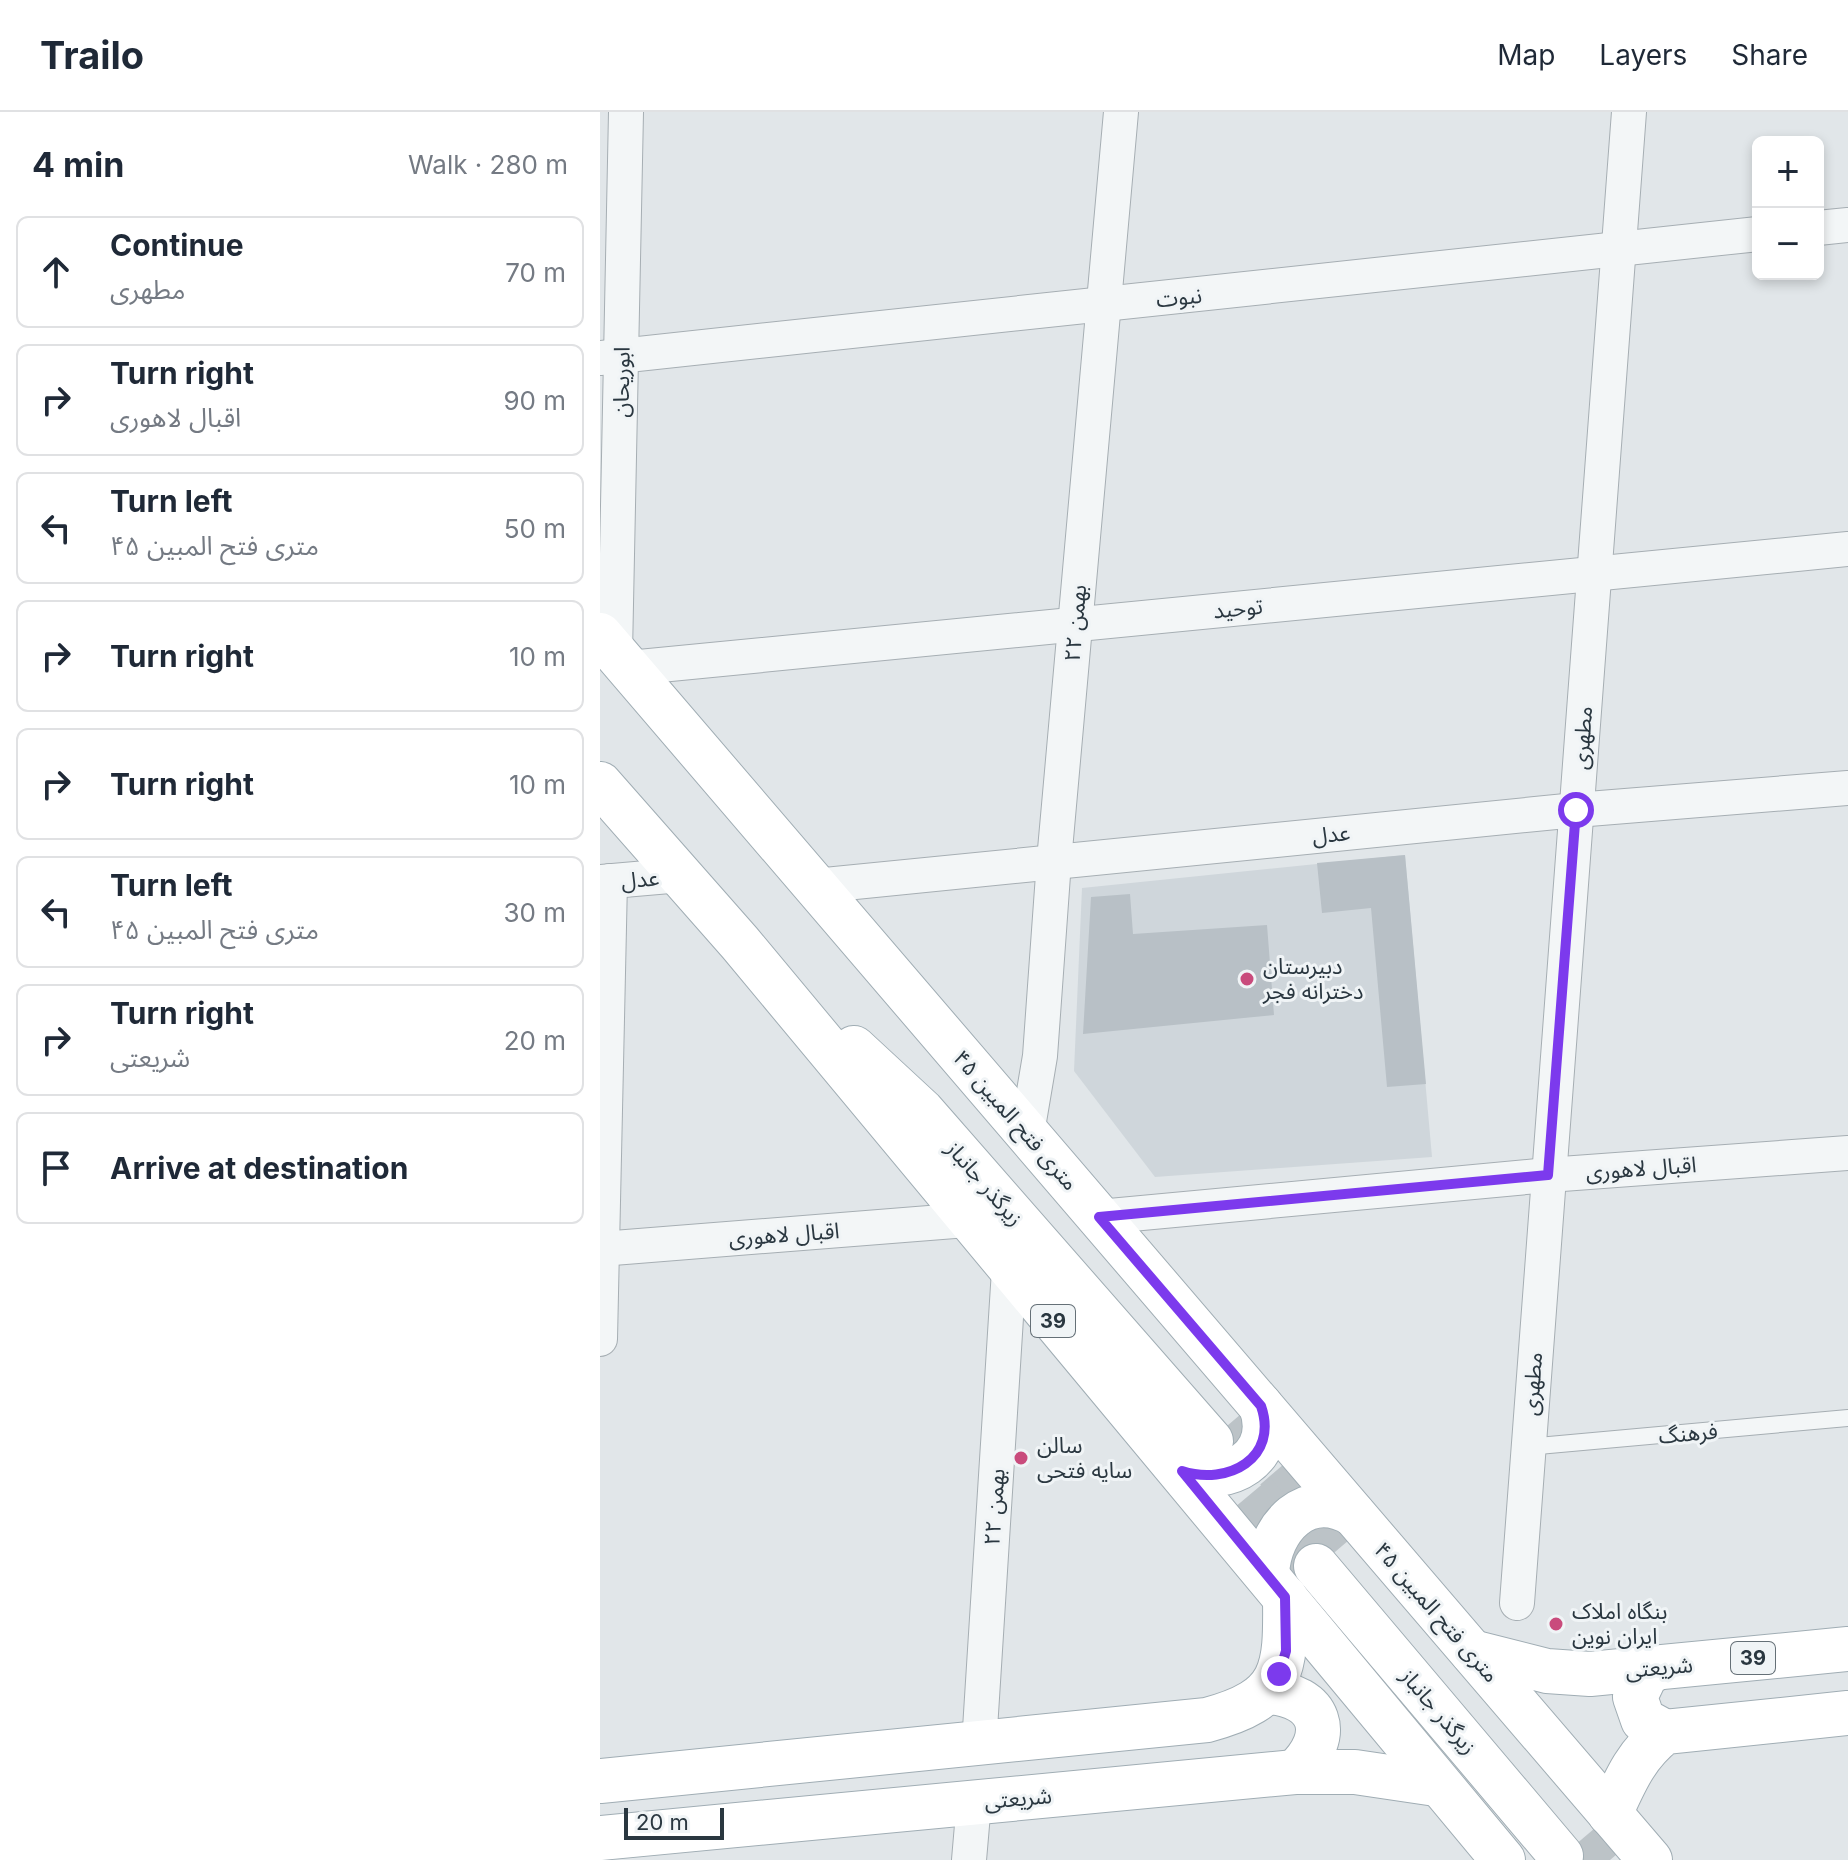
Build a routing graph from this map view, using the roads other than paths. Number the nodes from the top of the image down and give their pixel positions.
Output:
1 (626, 112) edge
2 (1121, 112) edge
3 (1629, 112) edge
4 (1848, 225) edge
5 (1824, 227) edge
6 (1752, 235) edge
7 (1619, 248) junction
8 (1103, 306) junction
9 (611, 357) edge
10 (1848, 549) edge
11 (1594, 574) junction
12 (1075, 625) junction
13 (611, 652) edge
14 (600, 784) edge
15 (1848, 788) edge
16 (1576, 810) junction
17 (1054, 861) junction
18 (681, 875) junction
19 (605, 882) edge
20 (815, 886) junction
21 (740, 943) junction
22 (1027, 1133) junction
23 (1848, 1153) edge
24 (1548, 1175) junction
25 (1099, 1217) junction
26 (967, 1220) junction
27 (601, 1248) edge
28 (1009, 1270) junction
29 (600, 1339) edge
30 (1848, 1418) edge
31 (1222, 1435) junction
32 (1527, 1447) junction
33 (1337, 1542) junction
34 (1276, 1586) junction
35 (1517, 1603) dead end
36 (1848, 1649) edge
37 (1472, 1652) junction
38 (1657, 1668) junction
39 (1267, 1692) junction
40 (1848, 1713) edge
41 (1665, 1732) junction
42 (979, 1745) junction
43 (1295, 1772) junction
44 (600, 1781) edge
45 (1436, 1784) junction
46 (974, 1802) junction
47 (600, 1838) edge
48 (1612, 1843) edge
49 (969, 1860) edge
50 (1503, 1860) edge

1 - 9 street, ابوریحان
2 - 8 street, ۲۲ بهمن
3 - 7 street, مطهری
4 - 5 street
6 - 7 street, نبوت
7 - 8 street, نبوت
7 - 11 street, مطهری
8 - 9 street, نبوت
8 - 12 street, ۲۲ بهمن
9 - 13 street, ابوریحان
10 - 11 street, توحید
11 - 12 street, توحید
11 - 16 street, مطهری
12 - 13 street, توحید
12 - 17 street, ۲۲ بهمن
13 - 20 main road, ۴۵ متری فتح المبین / 39
14 - 18 main road, ۴۵ متری فتح المبین / 39
15 - 16 street, عدل
16 - 17 street, عدل
16 - 24 street, مطهری
17 - 20 street, عدل
17 - 22 street, ۲۲ بهمن
18 - 19 street, عدل
18 - 21 main road, ۴۵ متری فتح المبین / 39
19 - 27 street
20 - 22 main road, ۴۵ متری فتح المبین / 39
20 - 31 main road, زیرگذر جانباز / 39
21 - 26 main road, ۴۵ متری فتح المبین / 39
21 - 31 main road, زیرگذر جانباز / 39
22 - 25 main road, ۴۵ متری فتح المبین / 39
23 - 24 street, اقبال لاهوری
24 - 25 street, اقبال لاهوری
24 - 32 street, مطهری
25 - 31 main road, ۴۵ متری فتح المبین / 39
26 - 27 street, اقبال لاهوری
26 - 28 main road, ۴۵ متری فتح المبین / 39
27 - 29 street
28 - 31 main road, ۴۵ متری فتح المبین / 39
28 - 42 street, ۲۲ بهمن
30 - 32 lane, فرهنگ
31 - 33 main road, ۴۵ متری فتح المبین / 39
31 - 34 main road, ۴۵ متری فتح المبین / 39
32 - 35 street, مطهری
33 - 34 main road
33 - 37 main road, ۴۵ متری فتح المبین / 39
33 - 48 main road, زیرگذر جانباز / 39
34 - 39 main road
34 - 45 main road, ۴۵ متری فتح المبین / 39
36 - 38 main road, شریعتی / 39
37 - 38 main road, شریعتی / 39
37 - 48 main road, ۴۵ متری فتح المبین / 39
38 - 41 main road
39 - 42 main road
39 - 43 main road
40 - 41 main road
41 - 48 main road
42 - 44 main road
43 - 45 main road, شریعتی
43 - 46 main road, شریعتی
45 - 50 main road, ۴۵ متری فتح المبین / 39
46 - 47 main road, شریعتی
46 - 49 street

